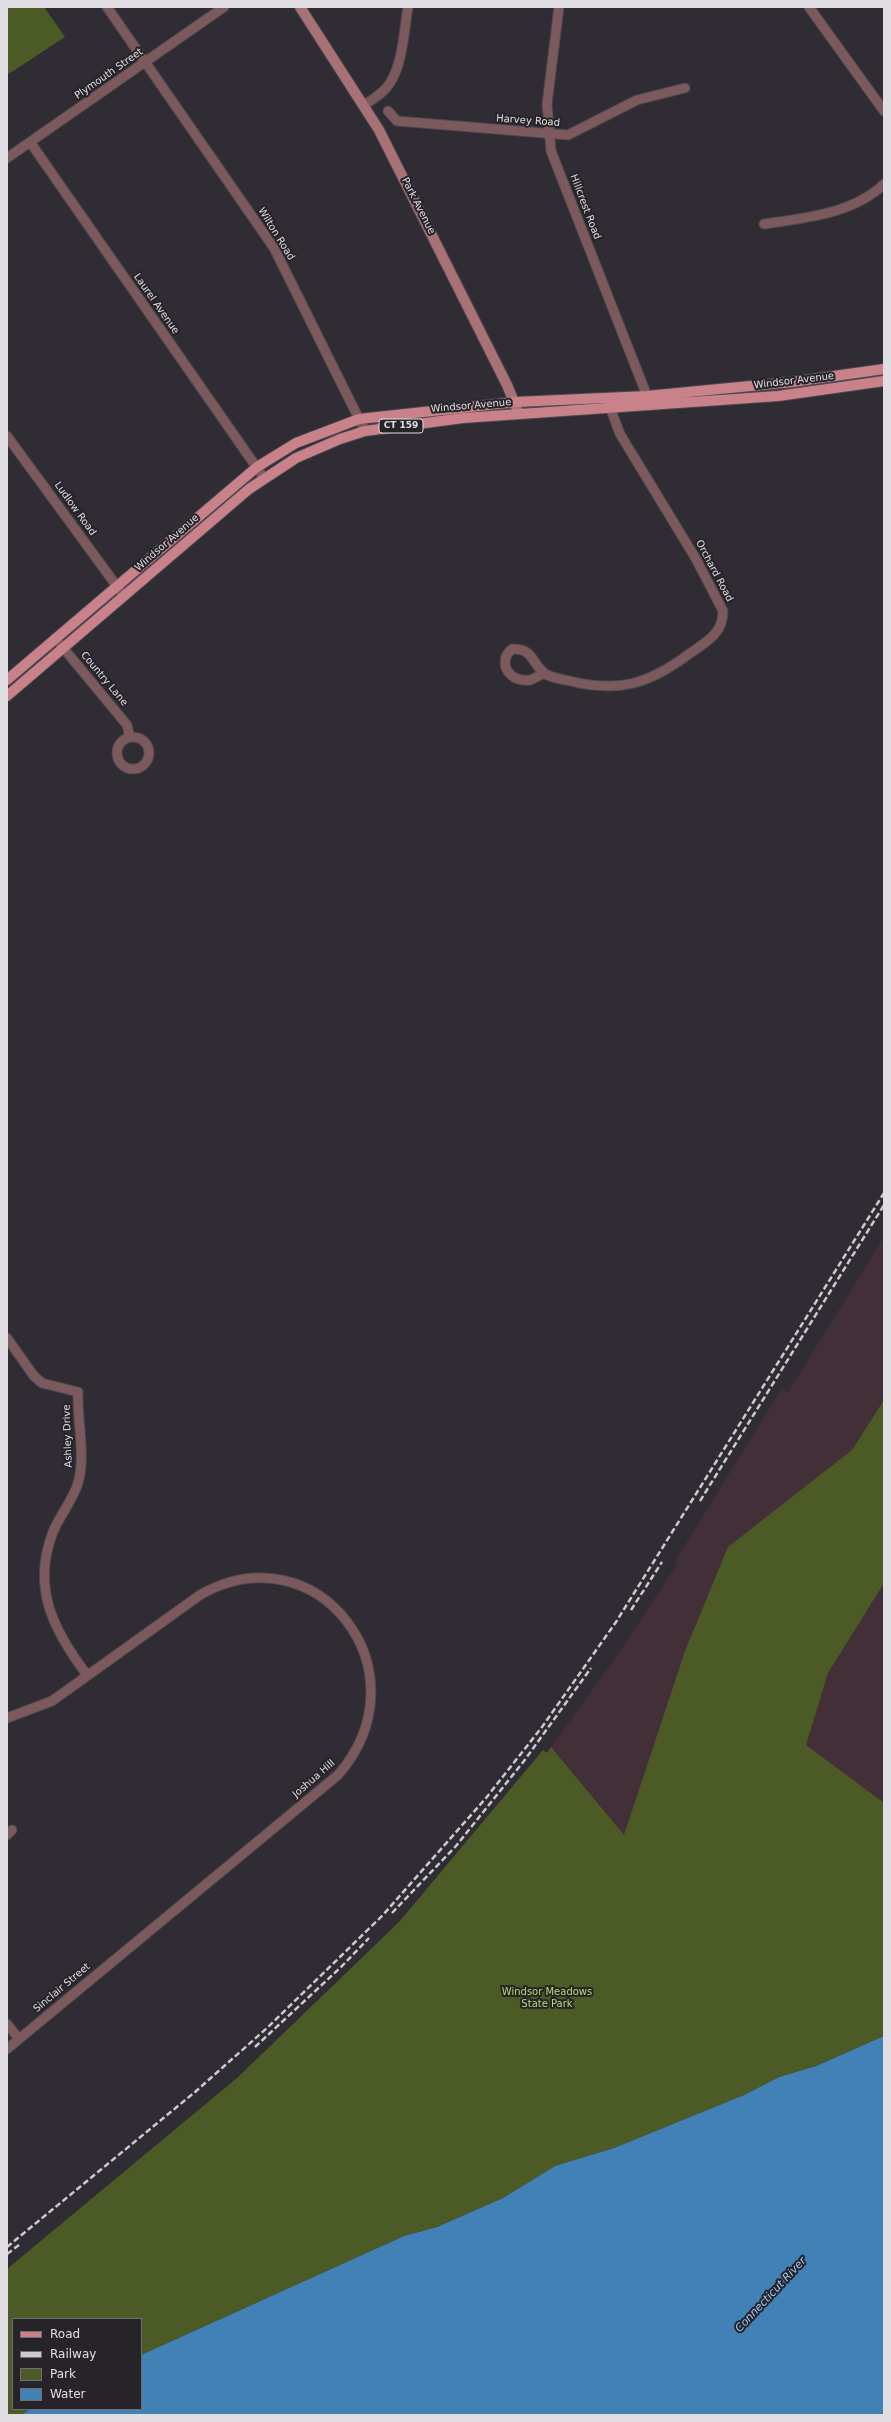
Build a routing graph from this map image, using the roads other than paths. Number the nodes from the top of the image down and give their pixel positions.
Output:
1 (107, 7) edge
2 (224, 7) edge
3 (300, 7) edge
4 (408, 7) edge
5 (559, 7) edge
6 (809, 7) edge
7 (146, 62) junction
8 (685, 88) dead end
9 (364, 105) junction
10 (884, 110) edge
11 (388, 111) dead end
12 (549, 134) junction
13 (30, 142) junction
14 (7, 158) edge
15 (884, 184) edge
16 (764, 224) dead end
17 (884, 369) edge
18 (884, 381) edge
19 (606, 397) junction
20 (649, 401) junction
21 (516, 402) junction
22 (610, 408) junction
23 (519, 414) junction
24 (359, 419) junction
25 (365, 431) junction
26 (7, 436) edge
27 (257, 467) junction
28 (264, 478) junction
29 (117, 586) junction
30 (124, 596) junction
31 (56, 638) junction
32 (63, 648) junction
33 (544, 673) dead end
34 (7, 680) edge
35 (7, 696) edge
36 (130, 737) dead end
37 (7, 1338) edge
38 (88, 1675) junction
39 (7, 1718) edge
40 (131, 1945) joint
41 (7, 2024) edge
42 (19, 2039) junction
43 (7, 2049) edge

1 - 7 street, Wilton Road
2 - 7 street, Plymouth Street
3 - 9 main road, Park Avenue
4 - 9 street
5 - 12 street, Hillcrest Road
6 - 10 street
7 - 13 street, Plymouth Street
7 - 24 street, Wilton Road
8 - 12 street, Harvey Road
9 - 21 main road, Park Avenue
11 - 12 street, Harvey Road
12 - 20 street, Hillcrest Road
13 - 14 street, Plymouth Street
13 - 27 street, Laurel Avenue
15 - 16 street
17 - 20 main road, Windsor Avenue / CT 159
18 - 20 main road, Windsor Avenue / CT 159
19 - 20 main road, Windsor Avenue / CT 159
19 - 21 main road, Windsor Avenue / CT 159
19 - 22 street, Orchard Road
20 - 22 main road, Windsor Avenue / CT 159
21 - 23 main road, Park Avenue
21 - 24 main road, Windsor Avenue / CT 159
22 - 23 main road, Windsor Avenue / CT 159
22 - 33 street, Orchard Road
23 - 25 main road, Windsor Avenue / CT 159
24 - 25 street, Wilton Road
24 - 27 main road, Windsor Avenue / CT 159
25 - 28 main road, Windsor Avenue / CT 159
26 - 29 street, Ludlow Road
27 - 28 street, Laurel Avenue
27 - 29 main road, Windsor Avenue / CT 159
28 - 30 main road, Windsor Avenue / CT 159
29 - 30 street, Ludlow Road
29 - 31 main road, Windsor Avenue / CT 159
30 - 32 main road, Windsor Avenue / CT 159
31 - 32 street, Country Lane
31 - 34 main road, Windsor Avenue / CT 159
32 - 35 main road, Windsor Avenue / CT 159
32 - 36 street, Country Lane
37 - 38 street, Ashley Drive
38 - 39 street, Joshua Hill
38 - 40 street, Joshua Hill
40 - 42 street, Sinclair Street
41 - 42 street
42 - 43 street, Sinclair Street

